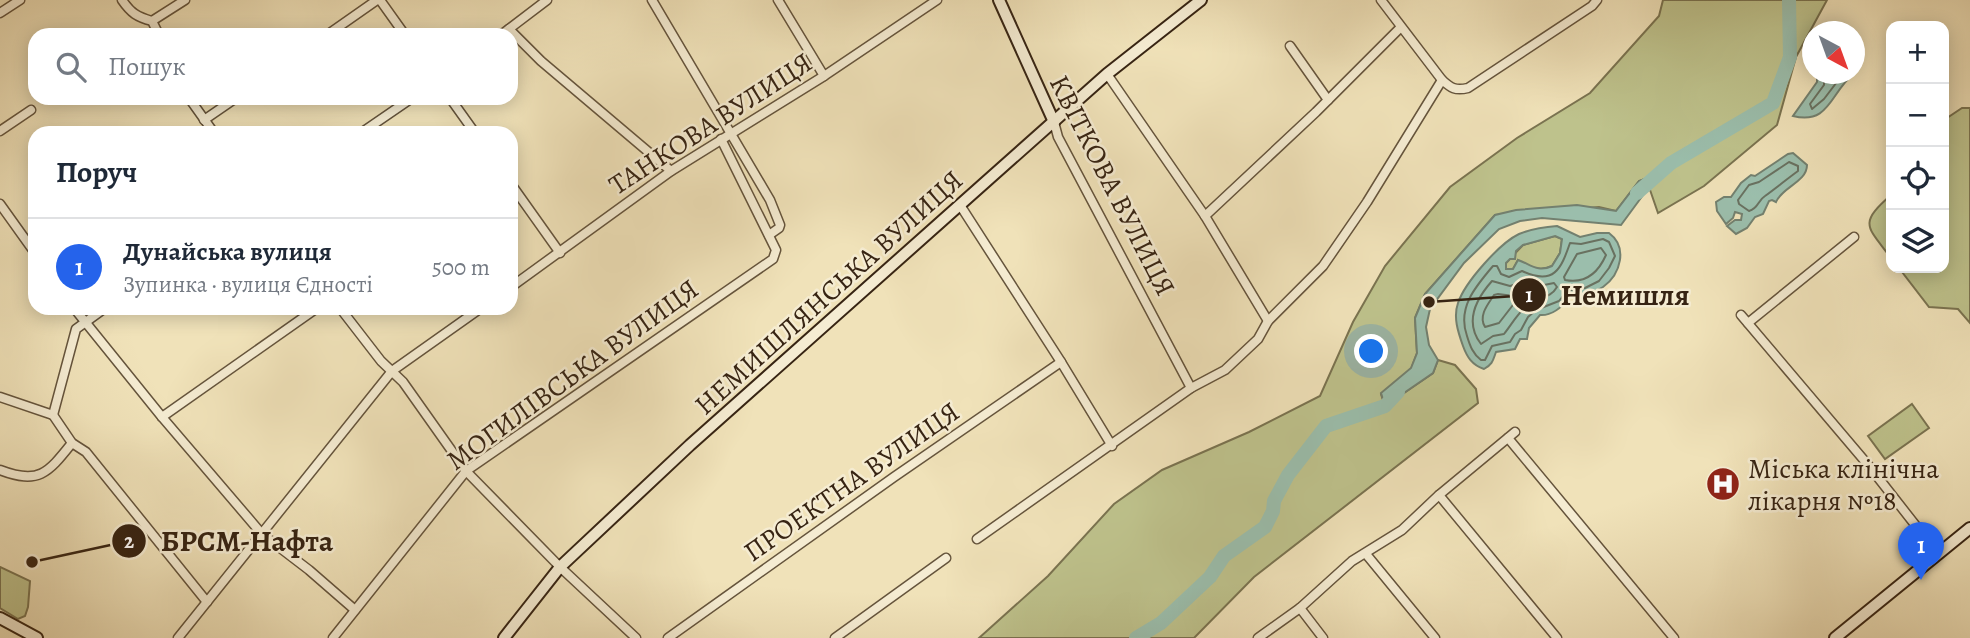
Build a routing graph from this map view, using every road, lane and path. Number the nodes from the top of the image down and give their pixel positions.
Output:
1 (20, 0) edge
2 (122, 0) edge
3 (185, 0) edge
4 (378, 0) edge
5 (547, 0) edge
6 (652, 0) edge
7 (778, 0) edge
8 (937, 0) edge
9 (999, 0) edge
10 (1201, 0) edge
11 (1381, 0) edge
12 (1597, 0) edge
13 (0, 13) edge
14 (152, 21) junction
15 (1400, 27) junction
16 (156, 28) edge
17 (337, 28) edge
18 (400, 28) edge
19 (510, 28) edge
20 (518, 38) edge
21 (1290, 46) dead end
22 (1107, 74) junction
23 (824, 76) junction
24 (1442, 80) junction
25 (1328, 100) junction
26 (194, 105) edge
27 (226, 105) edge
28 (402, 105) edge
29 (455, 105) edge
30 (31, 110) dead end
31 (204, 120) junction
32 (1055, 122) junction
33 (209, 126) edge
34 (371, 126) edge
35 (470, 126) edge
36 (0, 131) edge
37 (732, 133) junction
38 (721, 139) junction
39 (671, 171) junction
40 (518, 194) edge
41 (0, 204) edge
42 (960, 205) junction
43 (1205, 216) junction
44 (769, 234) junction
45 (1854, 237) dead end
46 (28, 243) edge
47 (560, 253) junction
48 (518, 282) edge
49 (1741, 314) dead end
50 (80, 315) edge
51 (96, 315) edge
52 (307, 315) edge
53 (346, 315) edge
54 (471, 315) edge
55 (1268, 321) junction
56 (85, 322) junction
57 (1748, 323) junction
58 (1061, 362) junction
59 (392, 371) junction
60 (1191, 388) junction
61 (0, 397) edge
62 (53, 415) junction
63 (162, 417) junction
64 (72, 443) junction
65 (1112, 446) junction
66 (0, 470) edge
67 (466, 471) junction
68 (1439, 495) junction
69 (1970, 528) edge
70 (262, 534) junction
71 (977, 538) dead end
72 (1366, 554) junction
73 (1938, 554) junction
74 (946, 558) dead end
75 (560, 566) junction
76 (207, 602) junction
77 (1300, 608) junction
78 (355, 610) junction
79 (0, 618) edge
80 (37, 638) edge
81 (178, 638) edge
82 (333, 638) edge
83 (504, 638) edge
84 (636, 638) edge
85 (668, 638) edge
86 (835, 638) edge
87 (1258, 638) edge
88 (1323, 638) edge
89 (1435, 638) edge
90 (1557, 638) edge
91 (1674, 638) edge
92 (1835, 638) edge

1 - 13 street
2 - 14 street
3 - 14 street
4 - 17 street
4 - 18 street
5 - 19 street
6 - 37 street
7 - 23 street
8 - 23 street, ТАНКОВА ВУЛИЦЯ
9 - 32 street, КВІТКОВА ВУЛИЦЯ
10 - 22 street, НЕМИШЛЯНСЬКА ВУЛИЦЯ
11 - 15 street
12 - 24 street
14 - 16 street
15 - 24 street
15 - 25 street
20 - 39 street
21 - 25 street
22 - 32 street, НЕМИШЛЯНСЬКА ВУЛИЦЯ
22 - 43 street
23 - 37 street, ТАНКОВА ВУЛИЦЯ
24 - 55 street
25 - 43 street
26 - 31 street
27 - 31 street
28 - 34 street
29 - 35 street
30 - 36 street
31 - 33 street
32 - 42 street, НЕМИШЛЯНСЬКА ВУЛИЦЯ
32 - 60 street, КВІТКОВА ВУЛИЦЯ
37 - 38 street, ТАНКОВА ВУЛИЦЯ
37 - 44 street
38 - 39 street, ТАНКОВА ВУЛИЦЯ
38 - 44 street
39 - 47 street, ТАНКОВА ВУЛИЦЯ
40 - 47 street
41 - 46 street
42 - 58 street
42 - 75 street, НЕМИШЛЯНСЬКА ВУЛИЦЯ
43 - 55 street
44 - 67 street, МОГИЛІВСЬКА ВУЛИЦЯ
45 - 57 street
47 - 48 street, ТАНКОВА ВУЛИЦЯ
49 - 57 street
50 - 56 street
51 - 56 street
52 - 63 street
53 - 59 street
54 - 59 street
55 - 60 street
56 - 62 street
56 - 63 street
57 - 73 street
58 - 65 street
58 - 85 street, ПРОЕКТНА ВУЛИЦЯ
59 - 67 street
59 - 70 street
60 - 65 street
61 - 62 street
62 - 64 street
63 - 70 street
64 - 66 street
64 - 76 street
65 - 71 street
67 - 75 street
67 - 78 street, МОГИЛІВСЬКА ВУЛИЦЯ
68 - 72 street
68 - 90 street
68 - 91 street
69 - 73 street
70 - 76 street
70 - 78 street
72 - 77 street
72 - 89 street
73 - 92 street
74 - 86 street
75 - 83 street, НЕМИШЛЯНСЬКА ВУЛИЦЯ
75 - 84 street
76 - 81 street
77 - 87 street
77 - 88 street
78 - 82 street, МОГИЛІВСЬКА ВУЛИЦЯ
79 - 80 street

